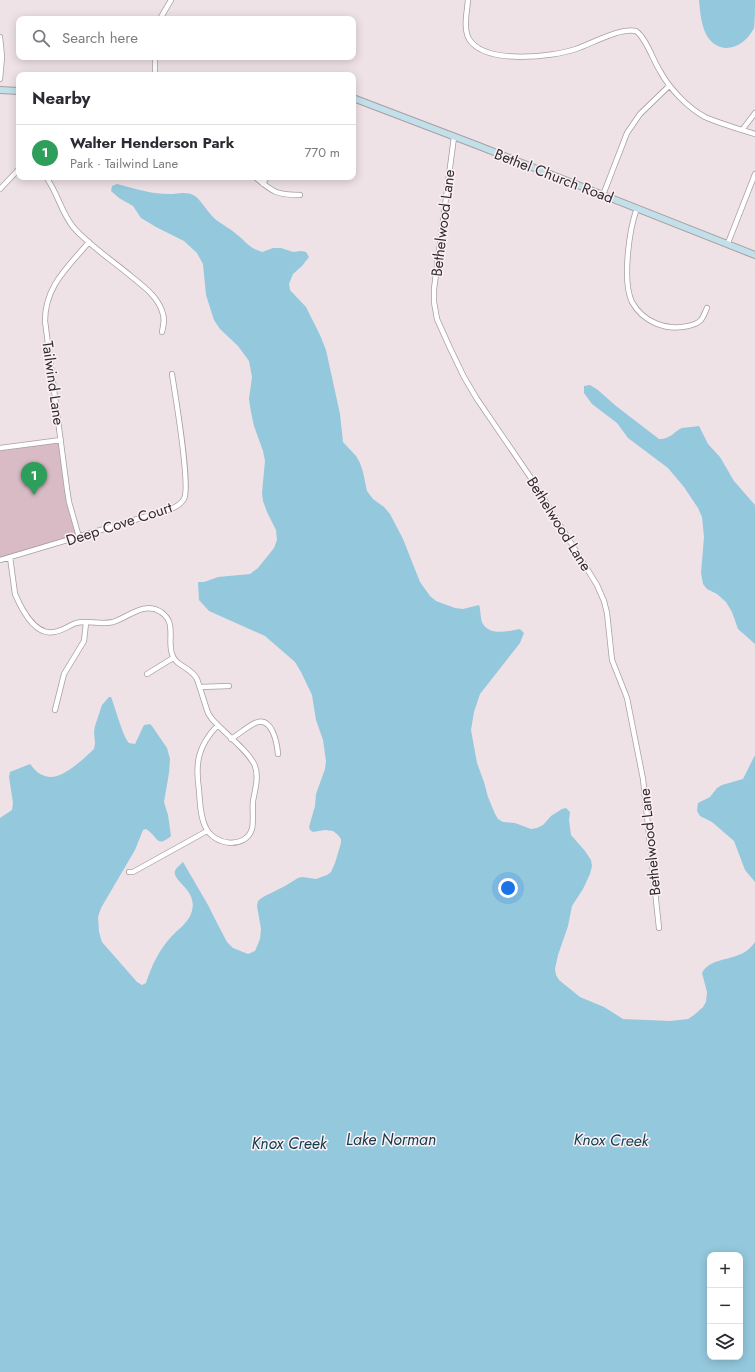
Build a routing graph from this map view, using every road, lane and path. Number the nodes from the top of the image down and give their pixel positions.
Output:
1 (171, 0) edge
2 (468, 0) edge
3 (162, 16) edge
4 (0, 38) edge
5 (155, 60) edge
6 (155, 72) edge
7 (0, 79) edge
8 (669, 86) junction
9 (0, 90) edge
10 (16, 91) edge
11 (356, 99) edge
12 (755, 113) edge
13 (742, 130) junction
14 (755, 134) edge
15 (454, 137) junction
16 (16, 171) edge
17 (755, 174) edge
18 (48, 180) edge
19 (258, 180) edge
20 (265, 180) edge
21 (263, 184) junction
22 (0, 189) edge
23 (300, 195) dead end
24 (603, 195) junction
25 (637, 208) junction
26 (89, 242) junction
27 (728, 243) junction
28 (755, 254) edge
29 (707, 308) dead end
30 (162, 332) dead end
31 (172, 374) dead end
32 (61, 440) junction
33 (0, 448) edge
34 (79, 537) junction
35 (10, 557) junction
36 (0, 560) edge
37 (86, 622) junction
38 (174, 658) junction
39 (148, 674) dead end
40 (229, 686) dead end
41 (200, 687) junction
42 (54, 710) dead end
43 (217, 726) junction
44 (231, 739) junction
45 (278, 754) dead end
46 (207, 831) junction
47 (129, 872) dead end
48 (659, 928) dead end

1 - 3 street
2 - 8 street
4 - 7 street
5 - 6 street
8 - 13 street
8 - 24 street
9 - 10 street
11 - 15 street, Bethel Church Road
12 - 13 street
13 - 14 street
15 - 24 street, Bethel Church Road
15 - 48 street, Bethelwood Lane
16 - 22 street
17 - 27 street
18 - 26 street
19 - 21 street
20 - 21 street
21 - 23 street
24 - 25 street, Bethel Church Road
25 - 27 street, Bethel Church Road
25 - 29 street
26 - 30 street
26 - 32 street, Tailwind Lane
27 - 28 street, Bethel Church Road
31 - 34 street, Deep Cove Court
32 - 33 street
32 - 34 street, Tailwind Lane
34 - 35 street, Deep Cove Court
35 - 36 street, Deep Cove Court
35 - 37 street
37 - 38 street
37 - 42 street
38 - 39 street
38 - 41 street
40 - 41 street
41 - 43 street
43 - 44 street
43 - 46 street
44 - 45 street
44 - 46 street
46 - 47 street

